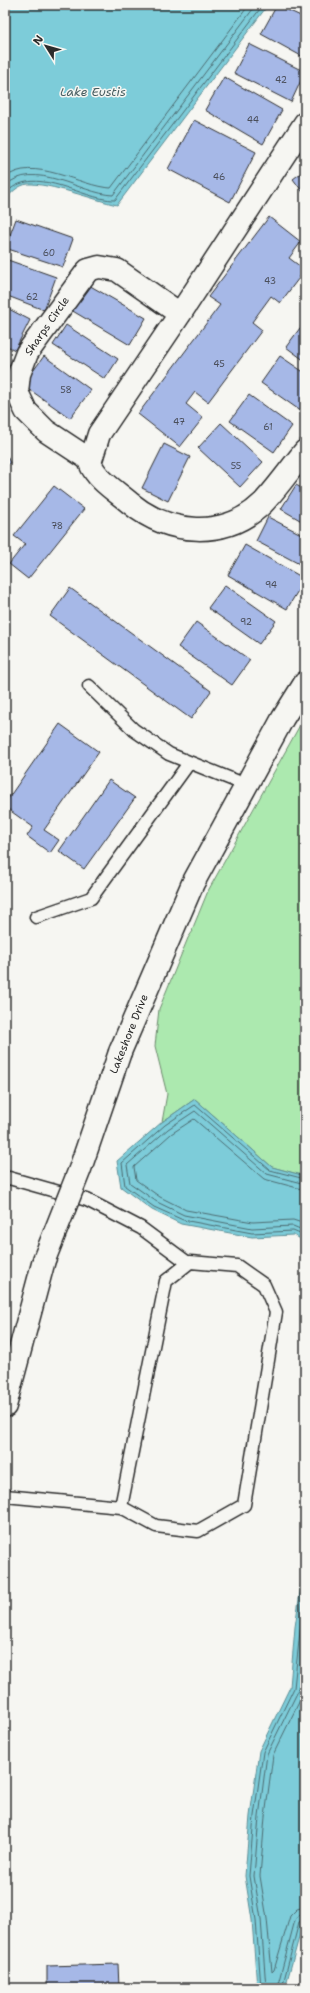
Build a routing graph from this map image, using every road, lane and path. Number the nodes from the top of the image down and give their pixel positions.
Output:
1 (305, 123) edge
2 (180, 314) junction
3 (305, 451) edge
4 (90, 460) junction
5 (305, 684) edge
6 (89, 686) dead end
7 (188, 763) junction
8 (246, 785) junction
9 (36, 917) dead end
10 (5, 1179) edge
11 (188, 1263) junction
12 (5, 1406) edge
13 (5, 1496) edge
14 (121, 1508) junction

1 - 2 street
2 - 4 street
2 - 4 street, Sharps Circle
3 - 4 street, Sharps Circle
5 - 8 street, Lakeshore Drive
6 - 7 lane
7 - 8 lane
7 - 9 lane
8 - 12 street, Lakeshore Drive, bridge
10 - 11 lane
11 - 14 lane
11 - 14 lane
13 - 14 lane

